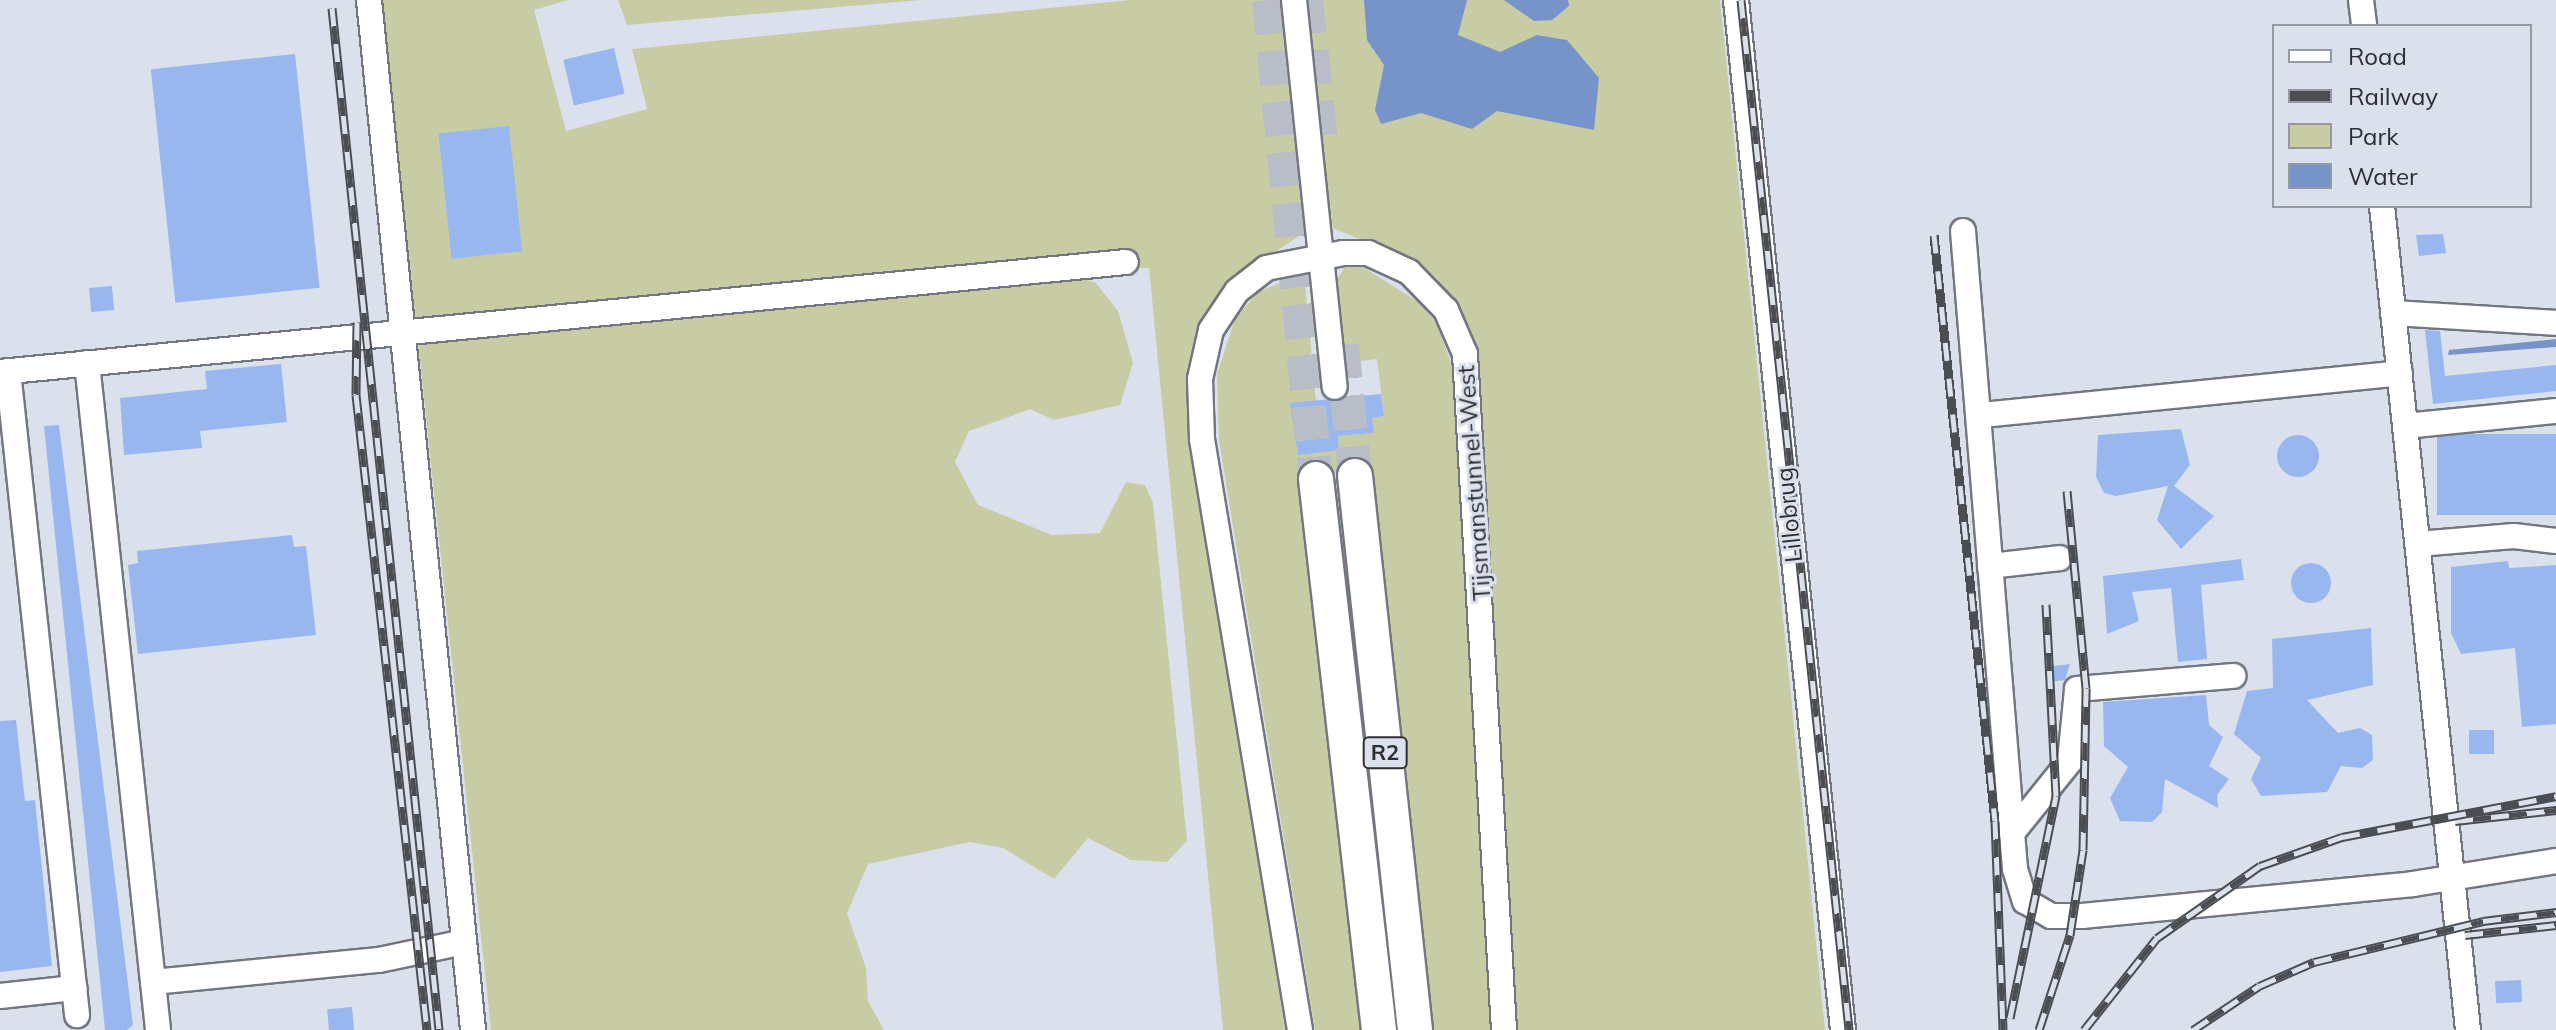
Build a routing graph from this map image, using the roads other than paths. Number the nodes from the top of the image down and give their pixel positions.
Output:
1 (369, 0) edge
2 (1294, 0) edge
3 (1736, 0) edge
4 (2361, 0) edge
5 (2364, 24) edge
6 (2382, 208) edge
7 (1963, 231) dead end
8 (1320, 255) junction
9 (1126, 262) dead end
10 (2393, 313) junction
11 (2556, 323) edge
12 (401, 328) junction
13 (87, 363) junction
14 (4, 372) edge
15 (2400, 373) junction
16 (1335, 387) dead end
17 (2556, 411) edge
18 (1982, 415) junction
19 (2405, 426) junction
20 (1355, 476) tunnel mouth
21 (1316, 479) tunnel mouth
22 (2556, 541) edge
23 (2418, 544) junction
24 (2060, 558) dead end
25 (1990, 566) junction
26 (2233, 676) dead end
27 (2012, 833) junction
28 (2556, 861) edge
29 (2452, 872) junction
30 (464, 942) junction
31 (153, 982) junction
32 (75, 988) junction
33 (0, 996) edge
34 (78, 1023) edge
35 (158, 1030) edge
36 (473, 1030) edge
37 (1300, 1030) edge
38 (1379, 1030) edge
39 (1415, 1030) edge
40 (1504, 1030) edge
41 (1843, 1030) edge
42 (2468, 1030) edge

1 - 12 street
2 - 8 street
3 - 41 street, Lillobrug
4 - 5 street
6 - 10 street
7 - 18 street
8 - 16 street
8 - 37 street, Tijsmanstunnel-West
8 - 40 street, Tijsmanstunnel-West
9 - 12 street
10 - 11 street
10 - 15 street
12 - 13 street
12 - 30 street
13 - 14 street
13 - 31 street
14 - 32 street
15 - 18 street
15 - 19 street
17 - 19 street
18 - 25 street
19 - 23 street
20 - 39 highway, R2
21 - 38 highway, R2
22 - 23 street
23 - 29 street
24 - 25 street
25 - 27 street
26 - 27 street
27 - 29 street
28 - 29 street
29 - 42 street
30 - 31 street
30 - 36 street
31 - 35 street
32 - 33 street
32 - 34 street

